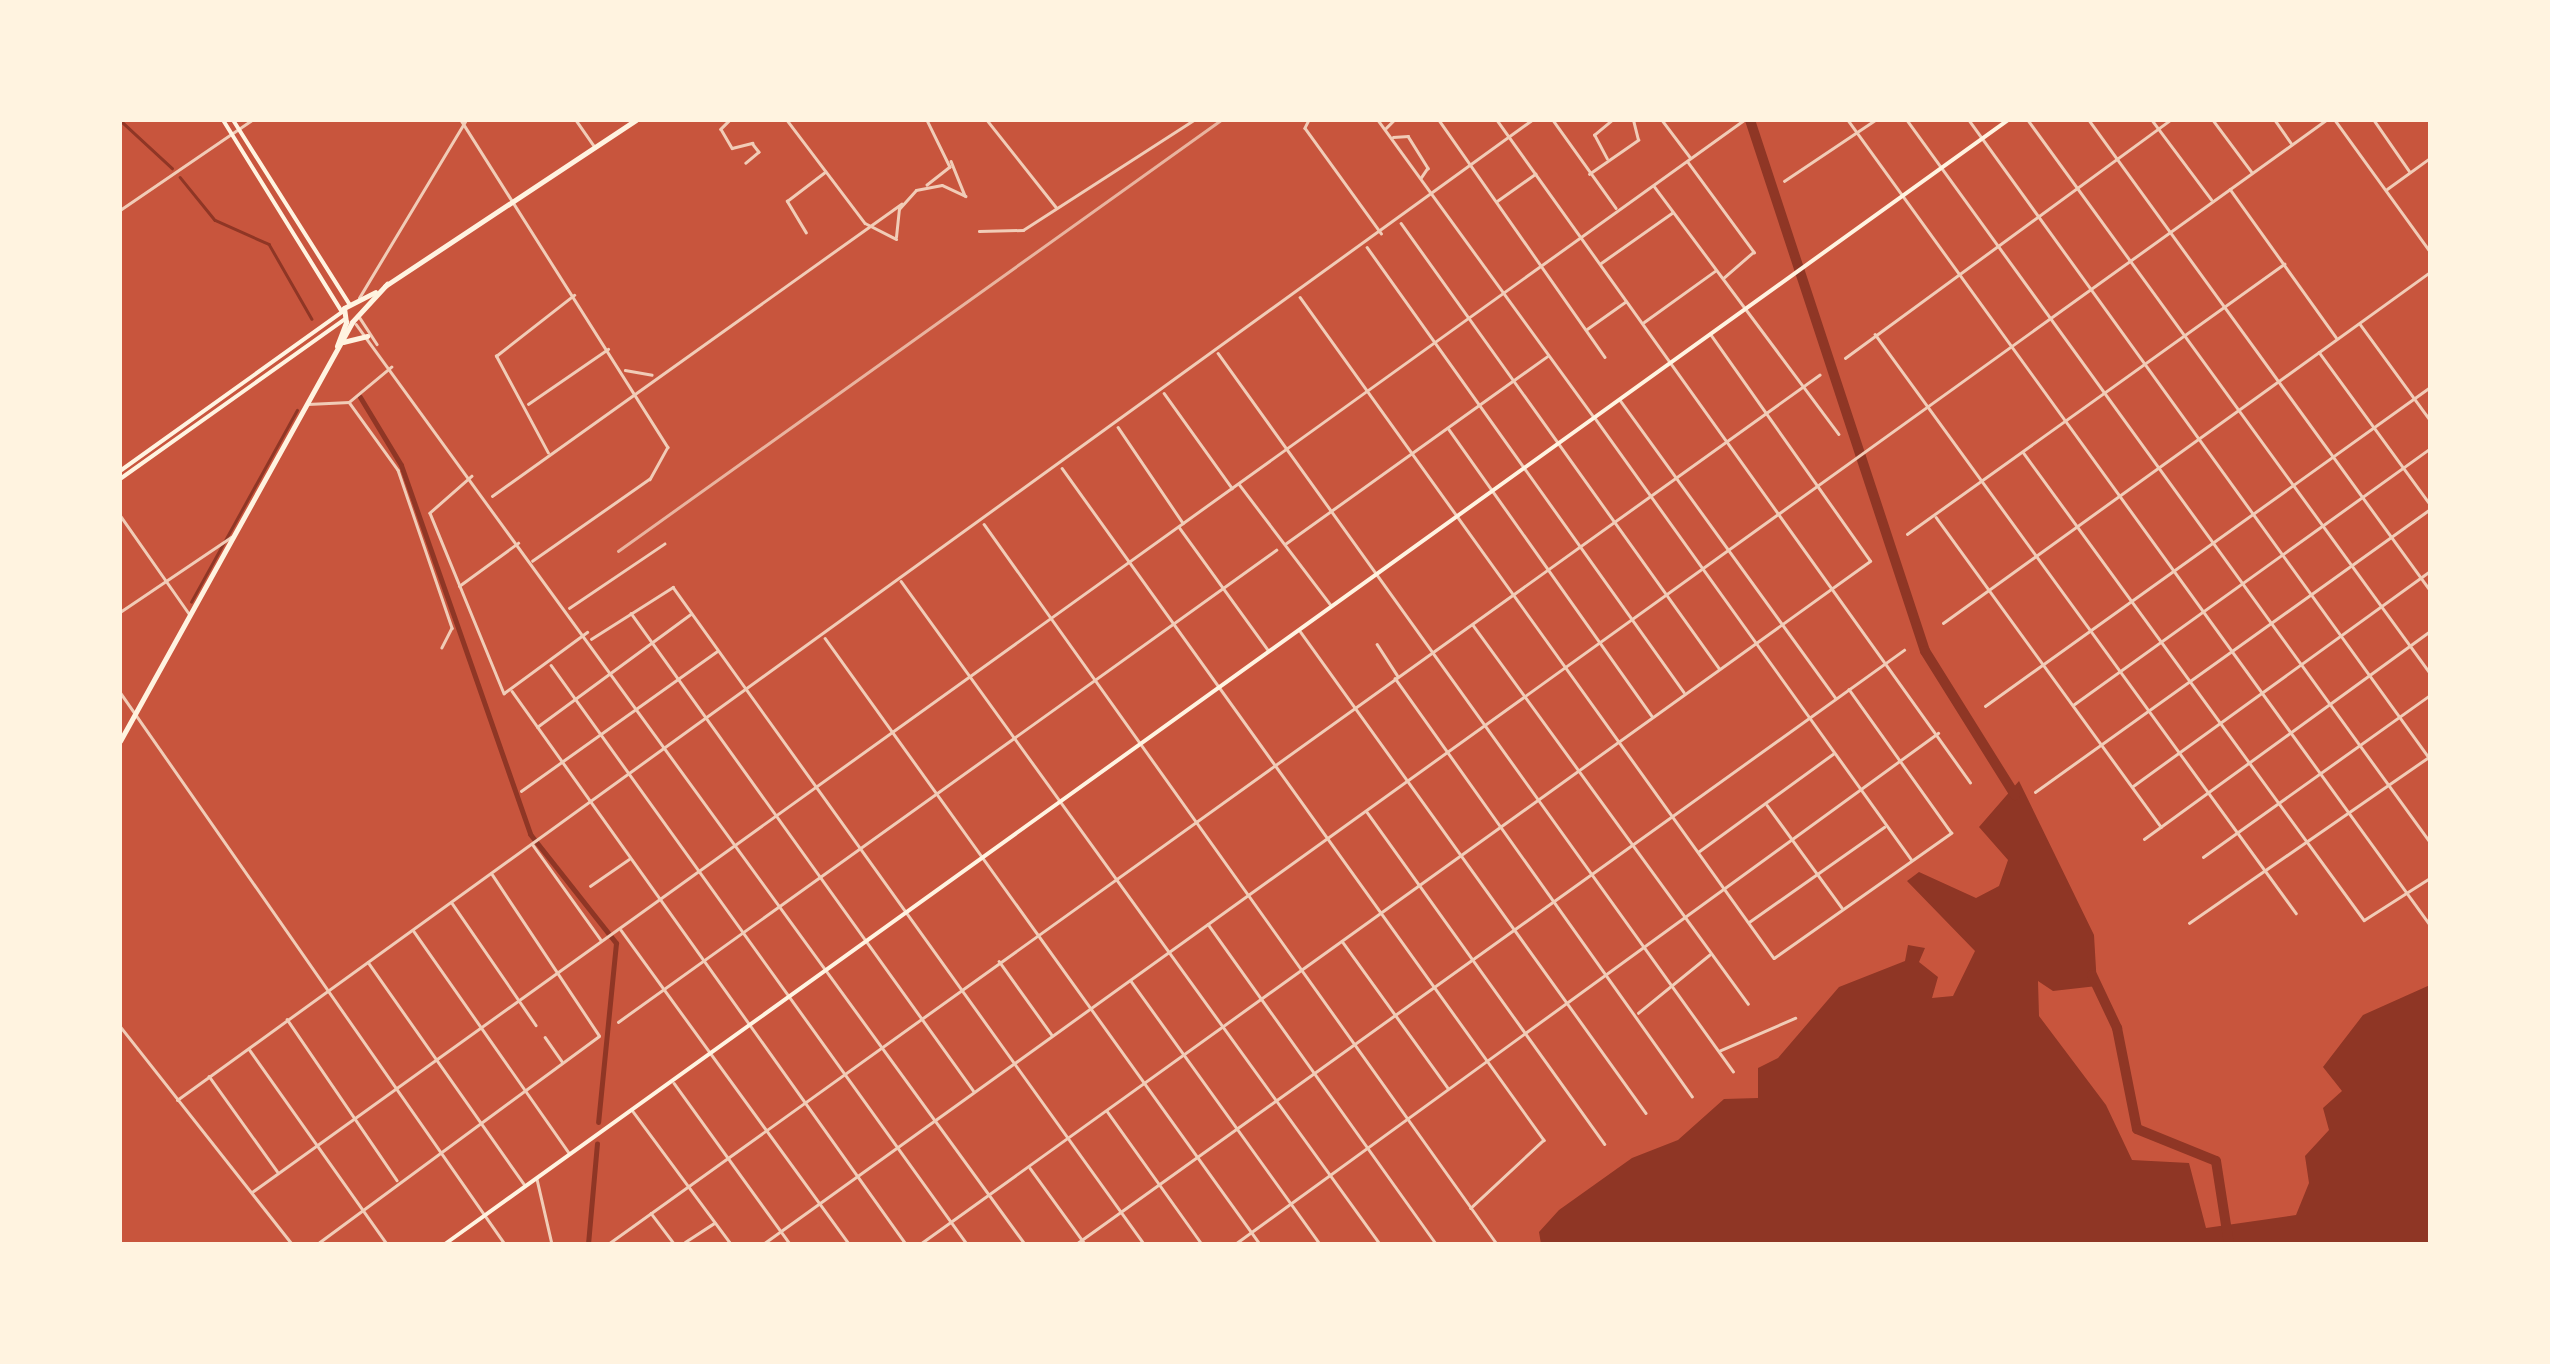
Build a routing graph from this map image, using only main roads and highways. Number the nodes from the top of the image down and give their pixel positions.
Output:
1 (224, 120) edge
2 (233, 120) edge
3 (636, 120) edge
4 (2008, 120) edge
5 (262, 174) junction
6 (350, 314) junction
7 (367, 336) road end
8 (339, 347) junction
9 (176, 436) junction
10 (120, 471) edge
11 (120, 478) edge
12 (123, 732) edge
13 (120, 742) edge
14 (445, 1244) edge

1 - 5 main road
2 - 5 main road
3 - 6 highway
4 - 14 main road
5 - 6 main road
5 - 6 main road
6 - 8 highway
6 - 9 main road
7 - 8 highway
8 - 12 highway
9 - 10 main road
9 - 11 main road
12 - 13 highway

